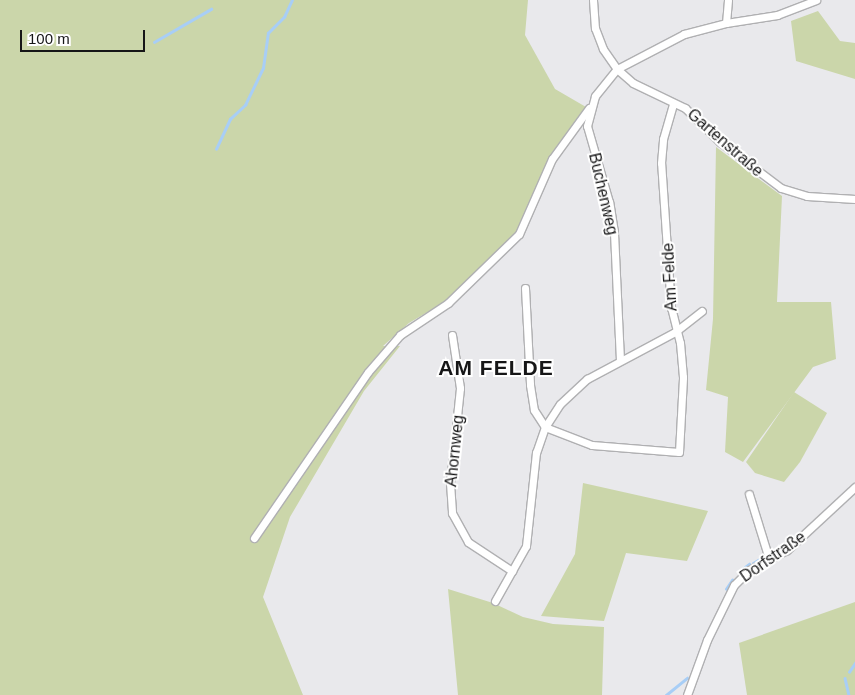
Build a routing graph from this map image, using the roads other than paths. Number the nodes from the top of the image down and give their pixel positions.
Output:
1 (593, 0) edge
2 (728, 0) edge
3 (816, 0) edge
4 (805, 3) edge
5 (726, 22) junction
6 (617, 69) junction
7 (673, 103) junction
8 (589, 108) junction
9 (855, 198) edge
10 (525, 288) dead end
11 (702, 311) dead end
12 (675, 332) junction
13 (452, 335) dead end
14 (620, 360) junction
15 (544, 427) junction
16 (855, 487) edge
17 (749, 494) dead end
18 (254, 538) dead end
19 (769, 560) junction
20 (512, 571) junction
21 (494, 601) dead end
22 (687, 695) edge

1 - 6 street, Gartenstraße
2 - 5 street
3 - 4 street
4 - 5 street
5 - 6 street
6 - 7 street, Gartenstraße
6 - 8 street
7 - 9 street, Gartenstraße
7 - 12 street, Am Felde
8 - 14 street, Buchenweg
8 - 18 street
10 - 15 street
11 - 12 street
12 - 14 street
12 - 15 street, Am Felde
13 - 20 street, Ahornweg
14 - 15 street
15 - 20 street
16 - 19 street, Dorfstraße
17 - 19 street
19 - 22 street, Dorfstraße
20 - 21 street

